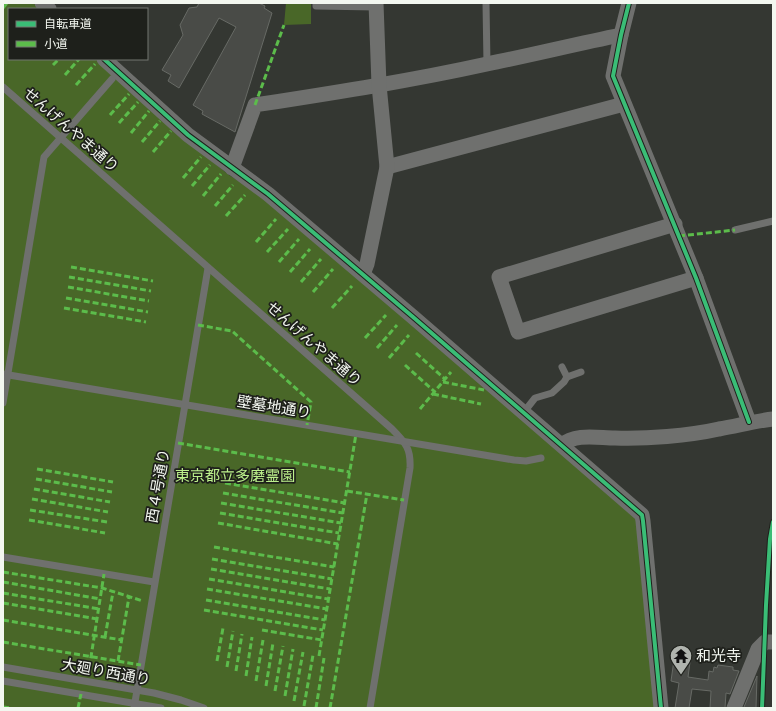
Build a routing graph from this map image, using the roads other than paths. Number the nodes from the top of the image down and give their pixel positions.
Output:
1 (316, 3) edge
2 (486, 3) edge
3 (629, 3) edge
4 (376, 5) edge
5 (620, 35) junction
6 (105, 60) edge
7 (487, 64) junction
8 (112, 79) dead end
9 (379, 85) junction
10 (3, 87) edge
11 (624, 104) junction
12 (61, 138) junction
13 (387, 167) junction
14 (232, 168) junction
15 (773, 221) edge
16 (675, 224) junction
17 (735, 230) dead end
18 (208, 268) junction
19 (363, 274) junction
20 (696, 278) junction
21 (562, 367) dead end
22 (581, 372) dead end
23 (5, 375) edge
24 (566, 377) junction
25 (3, 403) edge
26 (185, 405) junction
27 (524, 412) junction
28 (773, 419) edge
29 (750, 422) junction
30 (404, 442) junction
31 (562, 446) junction
32 (541, 458) dead end
33 (3, 557) edge
34 (154, 582) junction
35 (773, 642) edge
36 (3, 667) edge
37 (3, 681) edge
38 (137, 690) junction
39 (134, 705) edge
40 (161, 708) edge
41 (204, 708) edge
42 (370, 708) edge
43 (661, 708) edge
44 (734, 708) edge

1 - 4 lane
2 - 7 lane
3 - 5 street
4 - 9 street
5 - 7 street
5 - 11 street
6 - 14 street
7 - 9 street
8 - 12 lane
9 - 13 street
9 - 14 street
10 - 12 lane, せんげんやま通り
11 - 13 street
11 - 16 street
12 - 18 lane, せんげんやま通り
12 - 23 lane
13 - 19 street
14 - 19 street
15 - 17 lane
16 - 20 street
16 - 20 street
18 - 26 lane, 西４号通り
18 - 30 lane, せんげんやま通り
19 - 27 street
20 - 29 street
21 - 24 lane
22 - 24 lane
23 - 25 lane
23 - 26 lane, 壁墓地通り
24 - 27 lane
26 - 30 lane, 壁墓地通り
26 - 34 lane, 西４号通り
27 - 31 street
28 - 29 street
29 - 31 street
30 - 32 lane, 壁墓地通り
30 - 42 lane, せんげんやま通り
31 - 43 street
33 - 34 lane
34 - 38 lane, 西４号通り
35 - 44 street
36 - 38 lane, 大廻り西通り
37 - 39 lane, 大廻り西通り
38 - 39 lane, 西４号通り
38 - 41 lane, 大廻り西通り
39 - 40 lane, 大廻り西通り

